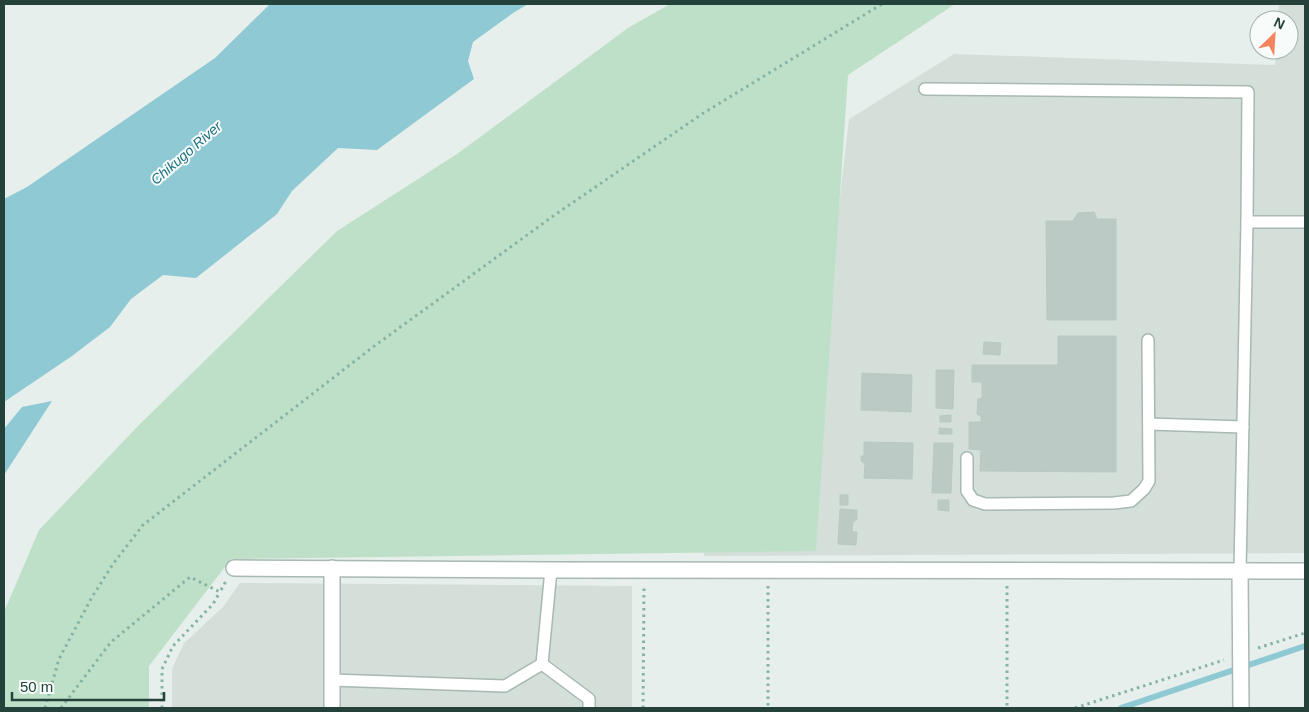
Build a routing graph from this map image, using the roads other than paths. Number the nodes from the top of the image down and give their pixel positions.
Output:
1 (925, 89) dead end
2 (1247, 222) junction
3 (1305, 222) edge
4 (1148, 340) dead end
5 (1149, 424) junction
6 (1243, 427) junction
7 (966, 458) dead end
8 (234, 568) road end
9 (332, 568) junction
10 (551, 570) junction
11 (1240, 570) junction
12 (1305, 570) edge
13 (542, 664) junction
14 (332, 680) junction
15 (332, 708) edge
16 (589, 708) edge
17 (1241, 708) edge

1 - 2 lane
2 - 3 lane
2 - 6 lane
4 - 5 lane
5 - 6 lane
5 - 7 lane
6 - 11 lane
8 - 9 street
9 - 10 street
9 - 14 street
10 - 11 street
10 - 13 lane
11 - 12 street
11 - 17 street
13 - 14 lane
13 - 16 lane
14 - 15 street

